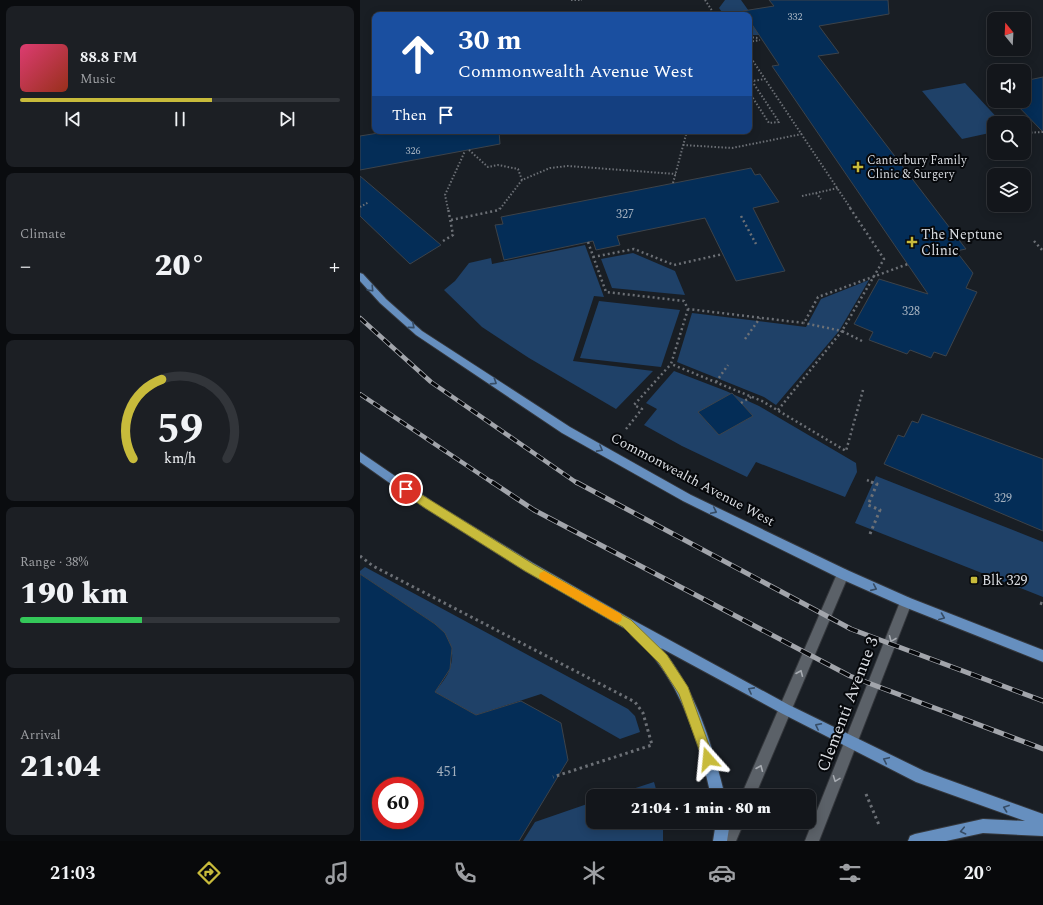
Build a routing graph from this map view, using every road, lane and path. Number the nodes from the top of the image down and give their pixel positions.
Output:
1 (571, 0) edge
2 (582, 0) edge
3 (705, 0) edge
4 (713, 12) edge
5 (752, 37) edge
6 (758, 38) dead end
7 (760, 40) dead end
8 (752, 41) edge
9 (752, 60) edge
10 (765, 79) junction
11 (752, 81) edge
12 (752, 81) edge
13 (752, 97) edge
14 (1043, 132) edge
15 (1031, 133) edge
16 (686, 134) edge
17 (802, 134) junction
18 (683, 145) junction
19 (469, 150) dead end
20 (465, 151) dead end
21 (676, 174) junction
22 (522, 180) junction
23 (673, 183) dead end
24 (838, 188) junction
25 (816, 193) junction
26 (802, 196) dead end
27 (821, 199) dead end
28 (369, 202) dead end
29 (360, 206) edge
30 (741, 216) dead end
31 (451, 220) junction
32 (443, 240) dead end
33 (588, 242) dead end
34 (1034, 242) dead end
35 (756, 244) dead end
36 (1043, 251) edge
37 (723, 254) dead end
38 (593, 257) junction
39 (908, 264) dead end
40 (360, 276) edge
41 (875, 276) junction
42 (688, 309) junction
43 (760, 318) junction
44 (804, 323) junction
45 (842, 331) junction
46 (745, 339) dead end
47 (862, 342) dead end
48 (671, 364) junction
49 (728, 365) dead end
50 (716, 382) junction
51 (863, 390) dead end
52 (752, 396) junction
53 (741, 403) dead end
54 (778, 410) junction
55 (626, 429) dead end
56 (360, 456) edge
57 (867, 480) dead end
58 (870, 534) dead end
59 (361, 557) edge
60 (843, 574) junction
61 (906, 602) junction
62 (627, 623) junction
63 (1043, 656) edge
64 (785, 709) junction
65 (851, 743) junction
66 (553, 778) dead end
67 (716, 789) edge
68 (751, 789) edge
69 (866, 794) dead end
70 (1043, 821) edge
71 (879, 825) dead end
72 (722, 829) edge
73 (734, 829) edge
74 (1043, 829) edge
75 (720, 841) edge
76 (729, 841) edge
77 (812, 841) edge
78 (916, 841) edge

1 - 2 path
3 - 4 path
5 - 6 path
7 - 8 path
9 - 10 path
10 - 12 path
10 - 17 path
11 - 13 path
14 - 15 path
16 - 18 path
17 - 18 path
17 - 24 path
18 - 21 path
19 - 22 path
20 - 31 path
21 - 22 path
21 - 23 path
22 - 31 path
24 - 25 path
24 - 41 path
25 - 26 path
25 - 27 path
28 - 29 path
30 - 35 path
31 - 32 path
33 - 38 path
34 - 36 path
37 - 38 path
38 - 42 path
39 - 41 path
40 -> 60 main road, Commonwealth Avenue West
41 - 44 path
41 - 45 path
42 - 43 path
42 - 48 path
43 - 44 path
43 - 46 path
44 - 45 path
45 - 47 path
45 - 54 path
48 - 50 path
48 - 55 path
49 - 50 path
50 - 52 path
51 - 54 path
52 - 53 path
52 - 54 path
56 - 62 main road
57 - 58 path
59 - 66 path
60 -> 61 main road, Commonwealth Avenue West
64 -> 60 street
61 -> 63 main road, Commonwealth Avenue West
61 -> 65 street, Clementi Avenue 3
64 -> 62 main road
62 - 67 main road
65 -> 64 main road
68 -> 64 street
70 -> 65 main road
65 -> 77 street, Clementi Avenue 3
69 - 71 path
72 - 75 main road
73 - 76 street
74 -> 78 main road

